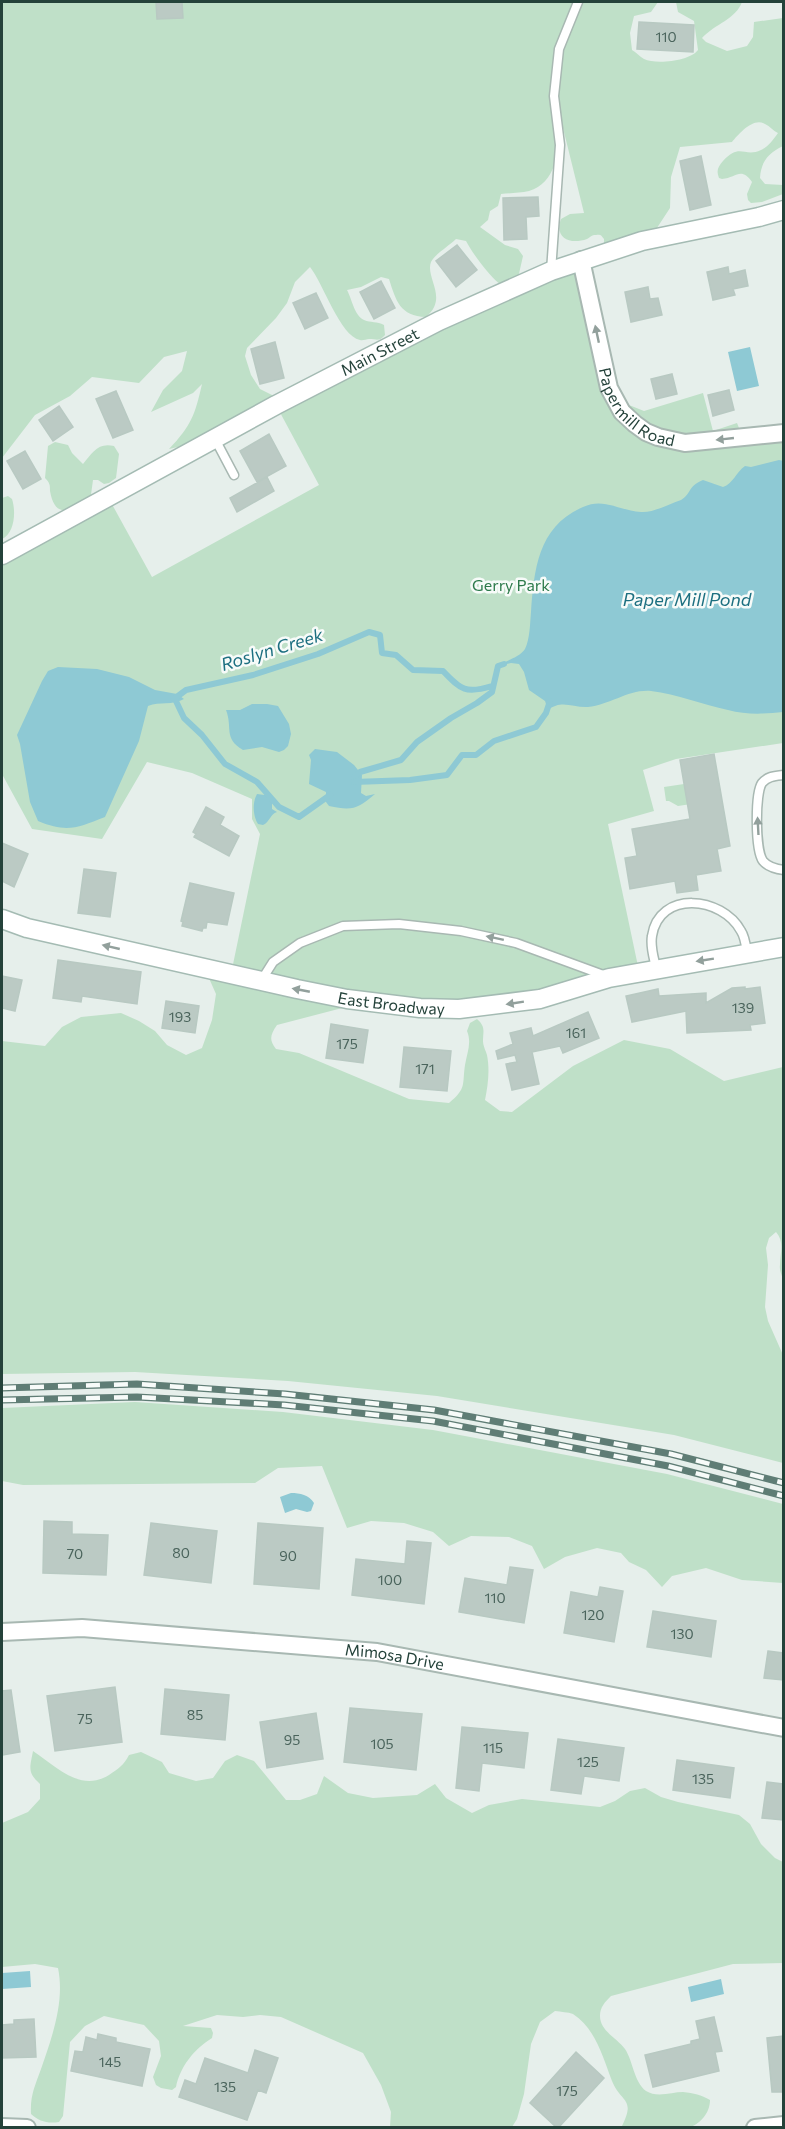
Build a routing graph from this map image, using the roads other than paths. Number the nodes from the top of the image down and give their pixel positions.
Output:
1 (578, 2) edge
2 (783, 210) edge
3 (581, 260) junction
4 (551, 271) junction
5 (783, 433) edge
6 (214, 439) junction
7 (234, 475) dead end
8 (2, 555) edge
9 (783, 775) edge
10 (783, 870) edge
11 (2, 919) edge
12 (783, 947) edge
13 (747, 953) junction
14 (656, 968) junction
15 (609, 978) junction
16 (261, 981) junction
17 (2, 1632) edge
18 (783, 1728) edge
19 (783, 2125) edge
20 (2, 2127) edge
21 (27, 2127) edge
22 (755, 2127) edge

1 - 4 lane
2 - 3 main road, Main Street
3 - 4 main road, Main Street
5 -> 3 street, Papermill Road
4 - 6 main road, Main Street
6 - 7 lane
6 - 8 main road, Main Street
10 -> 9 lane
16 -> 11 main road, East Broadway
12 - 13 main road, East Broadway
13 -> 14 main road, East Broadway
13 - 14 lane
14 - 15 main road, East Broadway
15 -> 16 main road, East Broadway
15 -> 16 lane
17 - 18 street, Mimosa Drive
19 - 22 street
20 - 21 street

